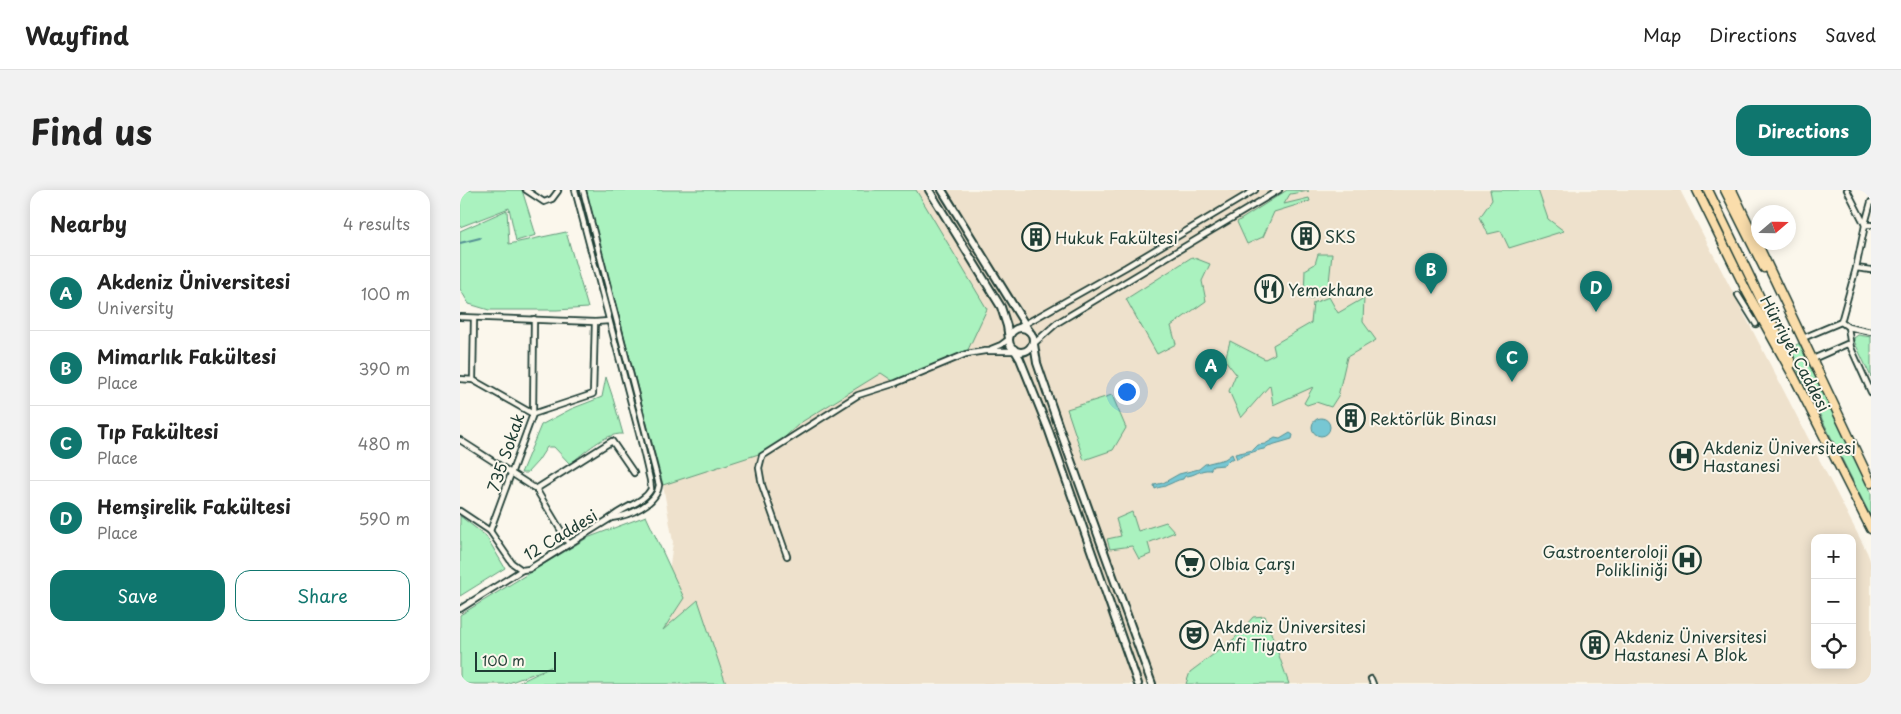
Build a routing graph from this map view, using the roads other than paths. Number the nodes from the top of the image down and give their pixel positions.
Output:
1 (526, 190) edge
2 (575, 190) edge
3 (583, 190) edge
4 (929, 190) edge
5 (942, 190) edge
6 (1255, 190) edge
7 (1278, 190) edge
8 (1697, 190) edge
9 (1708, 190) edge
10 (1725, 190) edge
11 (1741, 190) edge
12 (1847, 190) edge
13 (558, 191) dead end
14 (1732, 192) edge
15 (1871, 202) edge
16 (1864, 225) junction
17 (1871, 225) edge
18 (1856, 268) junction
19 (1871, 270) edge
20 (1738, 295) dead end
21 (460, 317) edge
22 (474, 318) junction
23 (534, 319) junction
24 (609, 321) junction
25 (595, 322) junction
26 (1841, 322) junction
27 (1756, 324) dead end
28 (1848, 327) junction
29 (1024, 328) junction
30 (1871, 332) edge
31 (1803, 338) junction
32 (1009, 339) junction
33 (1032, 343) junction
34 (1851, 348) junction
35 (1015, 350) junction
36 (985, 351) junction
37 (1813, 359) junction
38 (460, 379) edge
39 (473, 380) junction
40 (1871, 392) edge
41 (533, 414) junction
42 (460, 440) edge
43 (634, 473) dead end
44 (512, 474) junction
45 (1869, 480) edge
46 (536, 489) junction
47 (1855, 495) junction
48 (460, 510) edge
49 (611, 518) junction
50 (1871, 529) edge
51 (490, 530) junction
52 (569, 544) junction
53 (787, 556) dead end
54 (522, 570) junction
55 (460, 609) edge
56 (1138, 684) edge
57 (1152, 684) edge

1 - 13 street
2 - 24 street
3 - 49 street
4 - 32 street
5 - 29 street
6 - 29 street
7 - 33 street
8 - 47 highway, Hürriyet Caddesi
9 - 47 highway
10 - 45 highway
11 - 14 street
12 - 16 street
14 - 31 highway, Hürriyet Caddesi
15 - 16 street
16 - 17 street
16 - 18 street
18 - 19 street
18 - 26 street
20 - 27 street
21 - 22 street
22 - 23 street
22 - 39 street
23 - 25 street
23 - 41 street, 735 Sokak
24 - 25 street
24 - 49 street
25 - 41 street
26 - 28 street
26 - 31 street
28 - 30 street
28 - 34 street
29 - 32 street
29 - 33 street
31 - 37 highway, Hürriyet Caddesi
32 - 35 street
32 - 36 street
33 - 35 street
33 - 57 street
34 - 37 street
34 - 40 street
35 - 36 street
35 - 56 street
36 - 53 street
37 - 45 highway, Hürriyet Caddesi
38 - 39 street
39 - 41 street
41 - 44 street, 735 Sokak
42 - 44 street
43 - 46 street
44 - 46 street
44 - 51 street, 735 Sokak
46 - 52 street
47 - 50 highway, Hürriyet Caddesi
48 - 51 street
49 - 52 street, 12 Caddesi
51 - 54 street, 12 Caddesi
52 - 54 street, 12 Caddesi
54 - 55 street, 12 Caddesi

